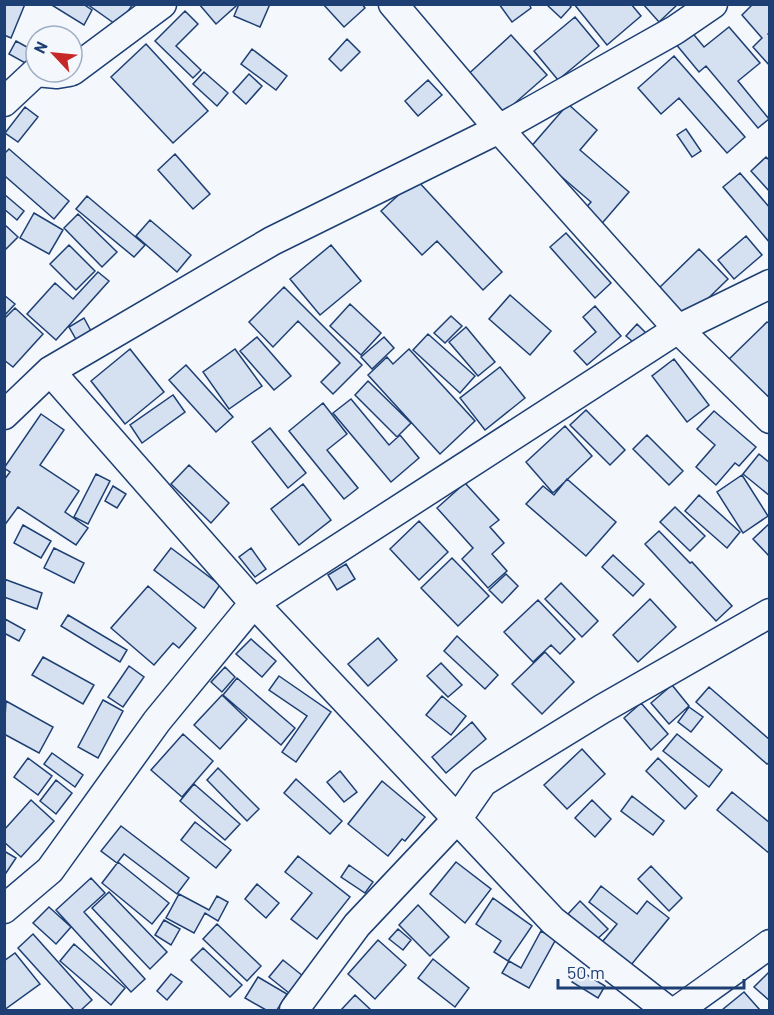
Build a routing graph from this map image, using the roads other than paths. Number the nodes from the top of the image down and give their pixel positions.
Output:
1 (162, 4) edge
2 (393, 4) edge
3 (713, 4) edge
4 (84, 62) edge
5 (24, 83) edge
6 (4, 102) edge
7 (499, 129) junction
8 (770, 284) edge
9 (678, 329) junction
10 (50, 371) junction
11 (4, 415) edge
12 (770, 419) edge
13 (254, 603) junction
14 (770, 613) edge
15 (458, 818) junction
16 (4, 909) edge
17 (770, 944) edge
18 (294, 1011) edge
19 (667, 1011) edge
20 (678, 1011) edge

1 - 4 street
2 - 7 street
3 - 7 street
5 - 6 street
7 - 9 street
7 - 10 street
8 - 9 street
9 - 12 street
9 - 13 street
10 - 11 street
10 - 13 street
13 - 15 street
13 - 16 street
14 - 15 street
15 - 18 street
15 - 19 street
17 - 20 street

